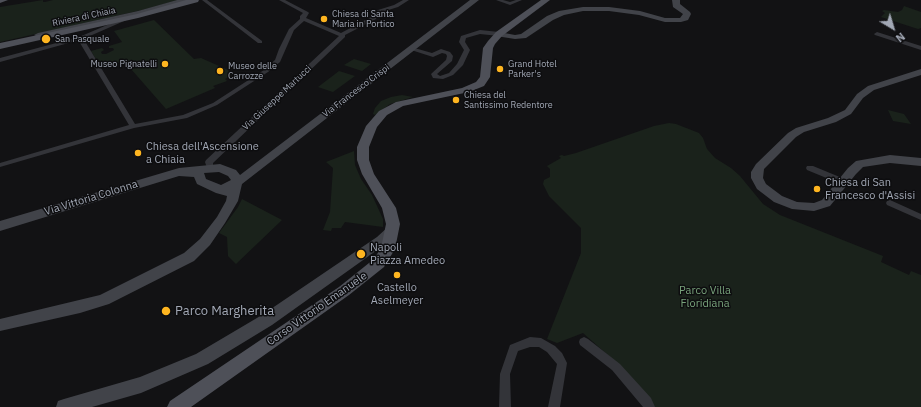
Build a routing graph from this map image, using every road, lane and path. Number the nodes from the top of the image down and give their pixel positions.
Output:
1 (4, 0) edge
2 (185, 0) edge
3 (195, 0) edge
4 (204, 0) edge
5 (281, 0) edge
6 (407, 0) edge
7 (475, 0) edge
8 (498, 0) edge
9 (520, 0) edge
10 (546, 0) edge
11 (676, 0) edge
12 (0, 1) edge
13 (131, 17) junction
14 (303, 19) junction
15 (499, 34) junction
16 (877, 34) dead end
17 (341, 35) junction
18 (81, 41) junction
19 (260, 42) dead end
20 (0, 45) edge
21 (921, 48) edge
22 (411, 49) junction
23 (0, 60) edge
24 (921, 72) edge
25 (133, 126) junction
26 (921, 163) edge
27 (0, 165) edge
28 (212, 165) junction
29 (810, 168) dead end
30 (182, 172) junction
31 (200, 178) junction
32 (236, 182) junction
33 (844, 182) junction
34 (220, 190) junction
35 (232, 201) junction
36 (890, 203) dead end
37 (921, 217) edge
38 (0, 226) edge
39 (393, 229) junction
40 (364, 254) junction
41 (378, 265) junction
42 (0, 325) edge
43 (584, 342) dead end
44 (64, 407) edge
45 (176, 407) edge
46 (505, 407) edge
47 (554, 407) edge
48 (649, 407) edge

1 - 12 main road
2 - 20 street
3 - 13 main road, Riviera di Chiaia
4 - 19 street
5 - 14 street
6 - 17 street, Via Giuseppe Martucci
7 - 22 street, Via Francesco Crispi
8 - 9 street
10 - 15 main road, Corso Vittorio Emanuele
11 - 15 street
13 - 18 street
13 - 20 main road, Riviera di Chiaia
14 - 17 street
14 - 25 street
15 - 22 street
15 - 39 main road, Corso Vittorio Emanuele
16 - 21 street
17 - 28 street, Via Giuseppe Martucci
18 - 23 street
18 - 25 street
22 - 32 street, Via Francesco Crispi
24 - 33 street
25 - 27 street
26 - 33 street
28 - 30 street, Via Vittoria Colonna
28 - 31 street
28 - 32 street
29 - 33 street
30 - 31 street
30 - 38 street, Via Vittoria Colonna
31 - 34 street
32 - 34 street, Via Francesco Crispi
32 - 35 street
34 - 35 street
35 - 42 street
36 - 37 street
39 - 40 street
39 - 41 main road, Corso Vittorio Emanuele
40 - 41 street
40 - 44 street
41 - 45 main road, Corso Vittorio Emanuele
43 - 48 street
46 - 47 street

